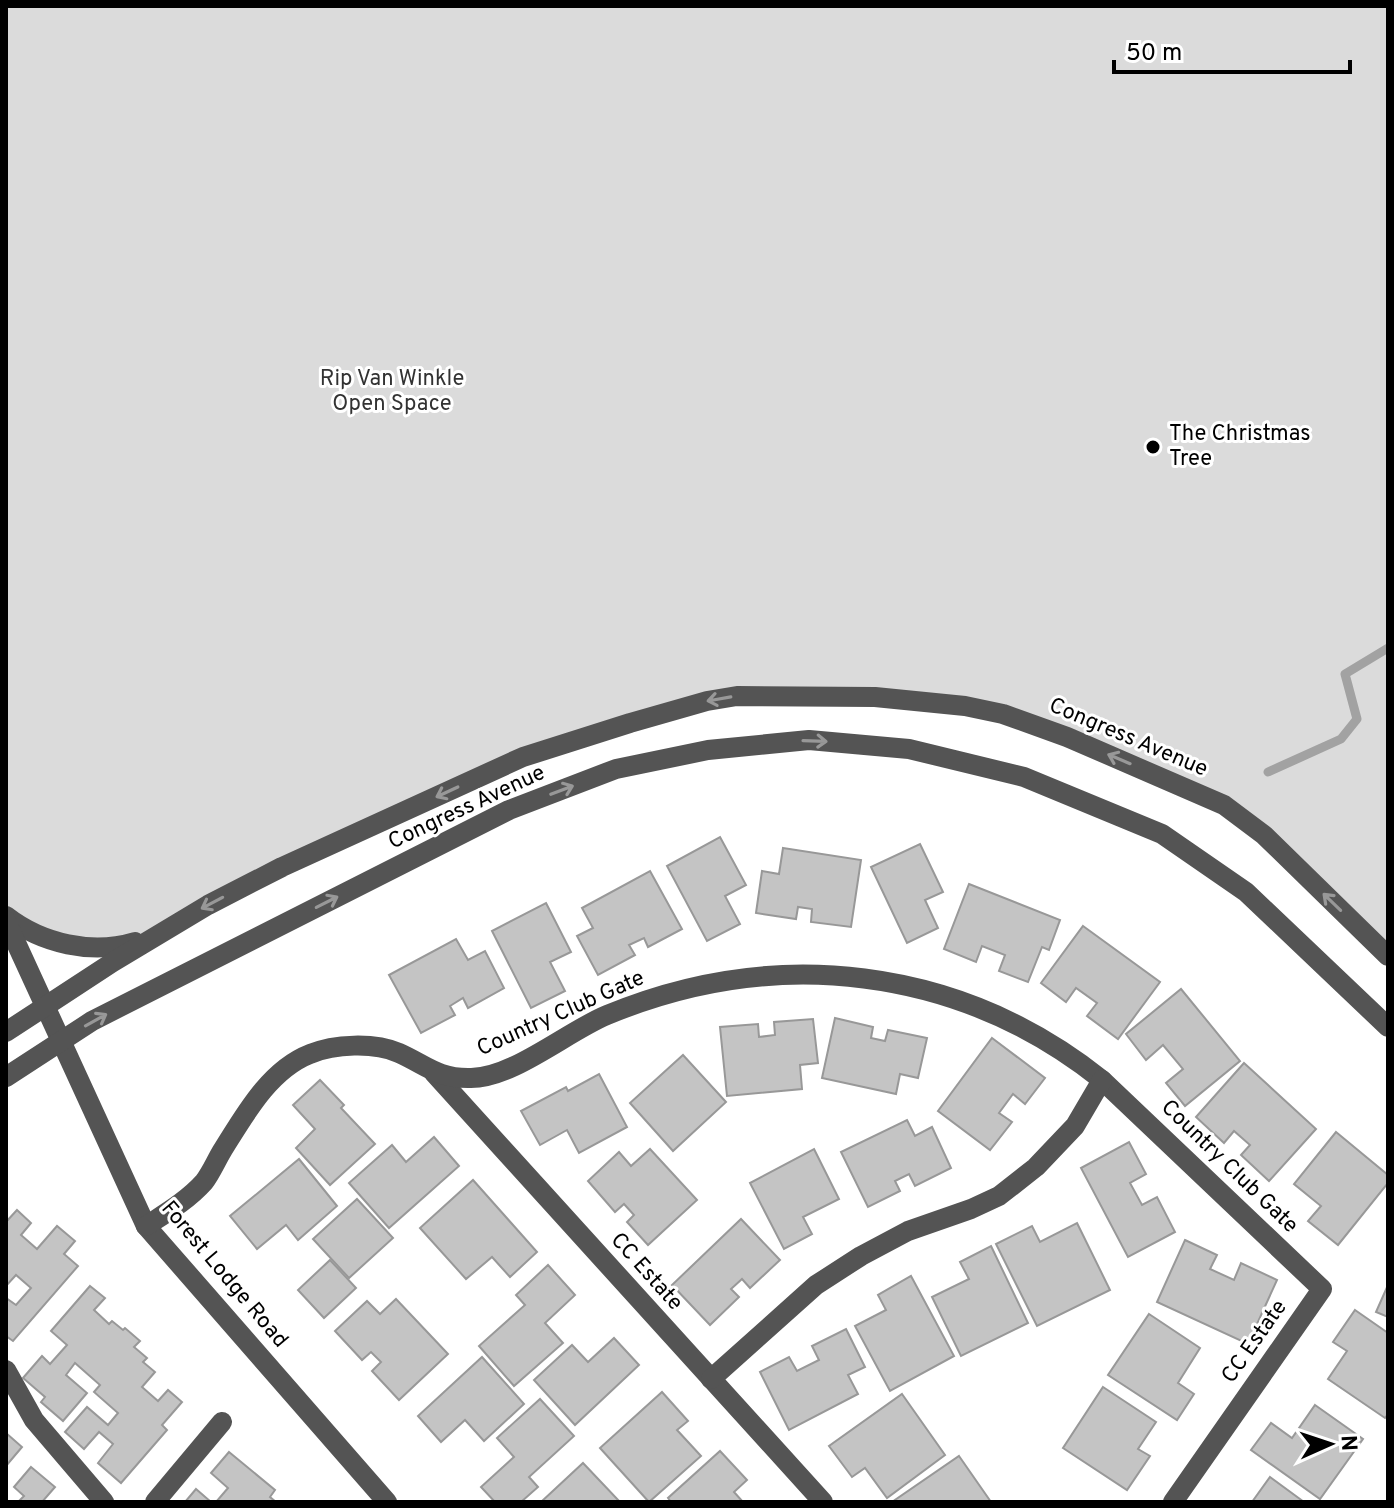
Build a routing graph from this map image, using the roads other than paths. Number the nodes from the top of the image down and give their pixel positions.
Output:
1 (6, 919) edge
2 (165, 931) junction
3 (1388, 956) edge
4 (45, 1009) junction
5 (1388, 1027) edge
6 (6, 1032) edge
7 (62, 1042) junction
8 (434, 1073) junction
9 (6, 1077) edge
10 (1102, 1080) junction
11 (146, 1226) junction
12 (1322, 1289) joint
13 (6, 1370) edge
14 (711, 1379) junction
15 (222, 1422) dead end
16 (384, 1501) edge
17 (104, 1502) edge
18 (155, 1502) edge
19 (823, 1502) edge
20 (1173, 1502) edge

1 - 2 street
1 - 4 street, Forest Lodge Road
3 -> 2 street, Congress Avenue
2 - 4 street, Congress Avenue
4 - 6 street, Congress Avenue
4 - 7 street, Forest Lodge Road
7 -> 5 street, Congress Avenue
7 - 9 street, Congress Avenue
7 - 11 street, Forest Lodge Road
8 - 10 street, Country Club Gate
8 - 11 street, Country Club Gate
8 - 14 street, CC Estate
10 - 12 street, Country Club Gate
10 - 14 street
11 - 16 street, Forest Lodge Road
12 - 20 street, CC Estate
13 - 17 street
14 - 19 street, CC Estate
15 - 18 street

